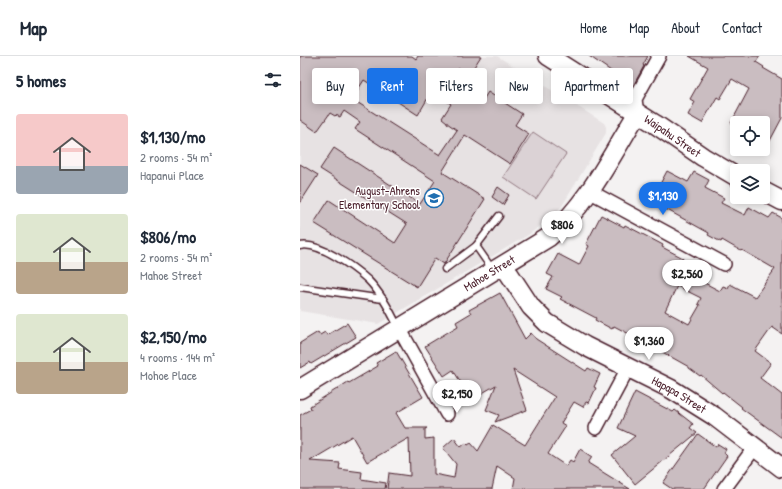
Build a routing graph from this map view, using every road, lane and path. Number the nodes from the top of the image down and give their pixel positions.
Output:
1 (548, 56) edge
2 (659, 56) edge
3 (638, 114) junction
4 (730, 172) edge
5 (589, 191) junction
6 (770, 195) edge
7 (782, 201) edge
8 (500, 216) dead end
9 (300, 246) edge
10 (476, 246) junction
11 (724, 264) dead end
12 (499, 268) junction
13 (445, 269) dead end
14 (300, 287) edge
15 (383, 298) junction
16 (399, 328) junction
17 (628, 368) junction
18 (300, 389) edge
19 (446, 414) dead end
20 (596, 428) dead end
21 (755, 447) junction
22 (782, 468) edge
23 (724, 489) edge

1 - 3 street, Waipahu Street
2 - 3 street
3 - 4 street, Waipahu Street
3 - 5 street, Mahoe Street
5 - 11 street
5 - 12 street, Mahoe Street
6 - 7 street
8 - 10 lane
9 - 15 lane
10 - 12 lane
10 - 13 lane
12 - 16 street, Mahoe Street
12 - 17 street, Hapapa Street
14 - 15 lane
15 - 16 lane
16 - 18 street, Mahoe Street
16 - 19 street
17 - 20 street
17 - 21 street, Hapapa Street
21 - 22 street, Hapapa Street
21 - 23 street

